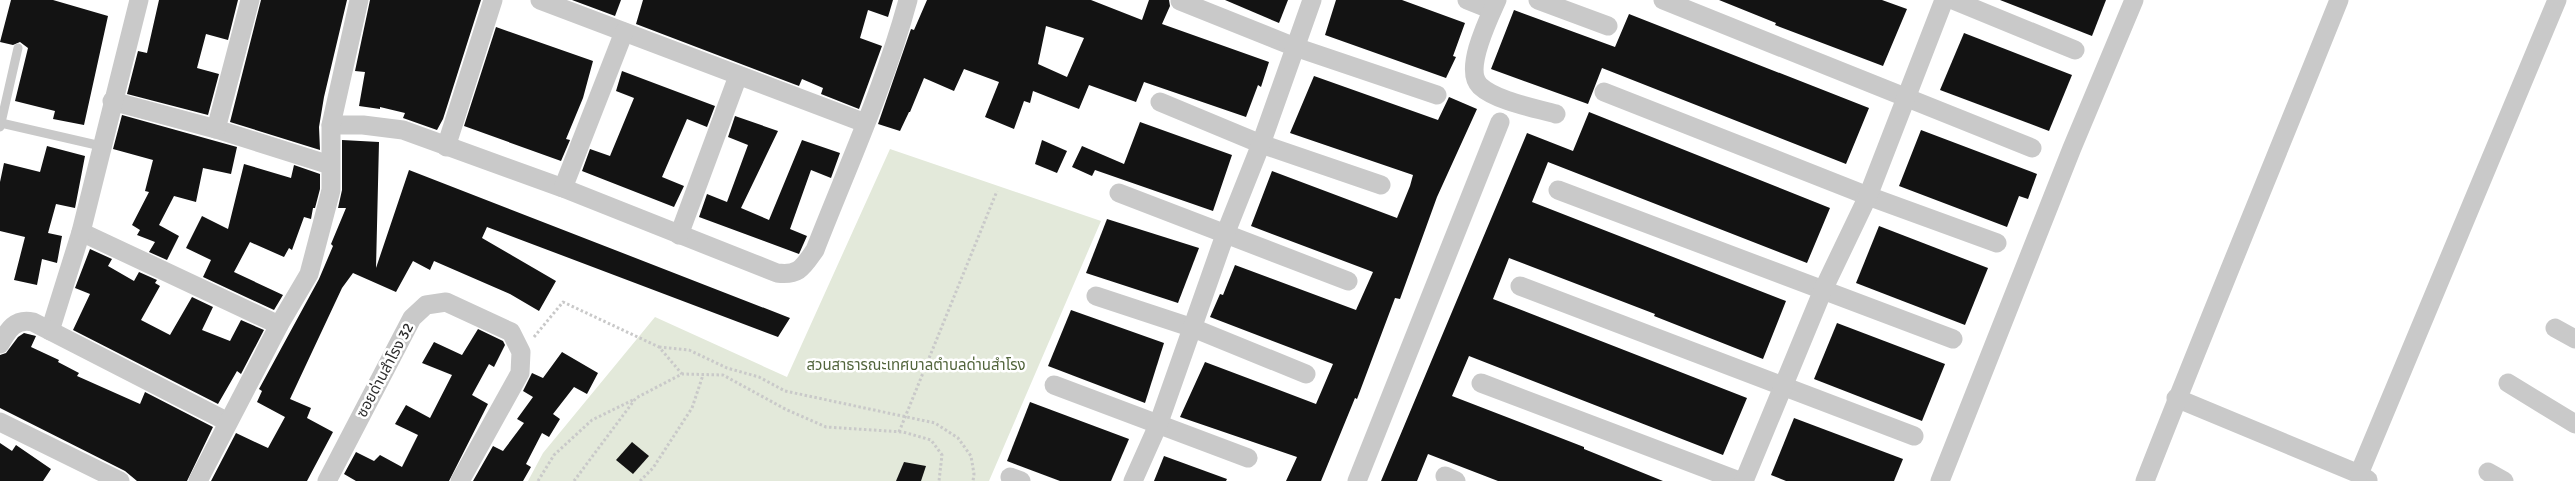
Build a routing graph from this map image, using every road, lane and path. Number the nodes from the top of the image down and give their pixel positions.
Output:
1 (139, 0) edge
2 (250, 0) edge
3 (359, 0) edge
4 (493, 0) edge
5 (540, 0) edge
6 (908, 0) edge
7 (1312, 0) edge
8 (1467, 0) edge
9 (1538, 0) edge
10 (1664, 0) edge
11 (1944, 0) edge
12 (1953, 0) edge
13 (2134, 0) edge
14 (2339, 0) edge
15 (2557, 0) edge
16 (1180, 1) edge
17 (1494, 5) edge
18 (1608, 26) dead end
19 (624, 32) junction
20 (1295, 47) junction
21 (18, 48) dead end
22 (2075, 50) dead end
23 (738, 76) junction
24 (1604, 92) dead end
25 (1437, 95) dead end
26 (1906, 98) junction
27 (112, 101) junction
28 (1160, 102) dead end
29 (1556, 114) dead end
30 (1500, 122) dead end
31 (865, 123) junction
32 (331, 124) junction
33 (0, 125) edge
34 (216, 129) junction
35 (1261, 144) junction
36 (101, 146) junction
37 (446, 146) junction
38 (2032, 148) dead end
39 (330, 165) junction
40 (1381, 185) dead end
41 (563, 188) junction
42 (1558, 190) dead end
43 (996, 191) dead end
44 (1119, 193) dead end
45 (1868, 196) junction
46 (81, 232) junction
47 (1226, 232) junction
48 (679, 235) junction
49 (1997, 243) dead end
50 (1348, 280) dead end
51 (1520, 286) dead end
52 (1823, 290) junction
53 (1096, 296) dead end
54 (280, 325) junction
55 (1193, 328) junction
56 (2555, 328) dead end
57 (50, 331) junction
58 (1954, 339) dead end
59 (2575, 339) edge
60 (0, 344) edge
61 (659, 346) junction
62 (520, 352) junction
63 (682, 374) junction
64 (703, 374) junction
65 (1306, 374) dead end
66 (1480, 383) dead end
67 (2508, 383) dead end
68 (1054, 385) dead end
69 (1784, 386) junction
70 (636, 398) junction
71 (2176, 398) junction
72 (905, 415) junction
73 (0, 422) edge
74 (228, 422) junction
75 (2575, 424) edge
76 (1158, 425) junction
77 (899, 432) junction
78 (1914, 436) dead end
79 (1248, 458) dead end
80 (2364, 477) edge
81 (120, 481) edge
82 (198, 481) edge
83 (327, 481) edge
84 (460, 481) edge
85 (538, 481) edge
86 (574, 481) edge
87 (640, 481) edge
88 (940, 481) edge
89 (973, 481) edge
90 (1133, 481) edge
91 (1357, 481) edge
92 (1739, 481) edge
93 (1744, 481) edge
94 (1940, 481) edge
95 (2145, 481) edge

1 - 27 street
2 - 34 street
3 - 32 street
4 - 37 street
5 - 19 street
6 - 31 street
7 - 20 street
8 - 17 street
9 - 18 street
10 - 26 street
11 - 26 street
12 - 22 street
13 - 94 street
14 - 71 street
15 - 80 street
16 - 20 street
17 - 29 street
19 - 23 street
19 - 41 street
20 - 25 street
20 - 35 street
21 - 33 lane
23 - 31 street
23 - 48 street
24 - 45 street
26 - 38 street
26 - 45 street
27 - 34 street
27 - 36 street
28 - 35 street
30 - 91 street
31 - 48 street
32 - 37 street
32 - 39 street
33 - 36 lane
34 - 39 street
35 - 40 street
35 - 47 street
36 - 46 street
37 - 41 street
39 - 54 street
41 - 48 street
42 - 52 street
43 - 72 path
44 - 47 street
45 - 49 street
45 - 52 street
46 - 54 street
46 - 57 street
47 - 50 street
47 - 55 street
51 - 69 street
52 - 58 street
52 - 69 street
53 - 55 street
54 - 74 street
55 - 65 street
55 - 76 street
56 - 59 street
57 - 60 street
57 - 74 street
61 - 62 path
61 - 63 path
61 - 72 path
62 - 83 street, ซอยด่านสำโรง 32
62 - 84 street
63 - 64 path
63 - 70 path
64 - 77 path
64 - 87 path
66 - 92 street
67 - 75 street
68 - 76 street
69 - 78 street
69 - 93 street
70 - 85 path
70 - 86 path
71 - 80 street
71 - 95 street
72 - 77 path
72 - 89 path
73 - 81 street
74 - 82 street
76 - 79 street
76 - 90 street
77 - 88 path

